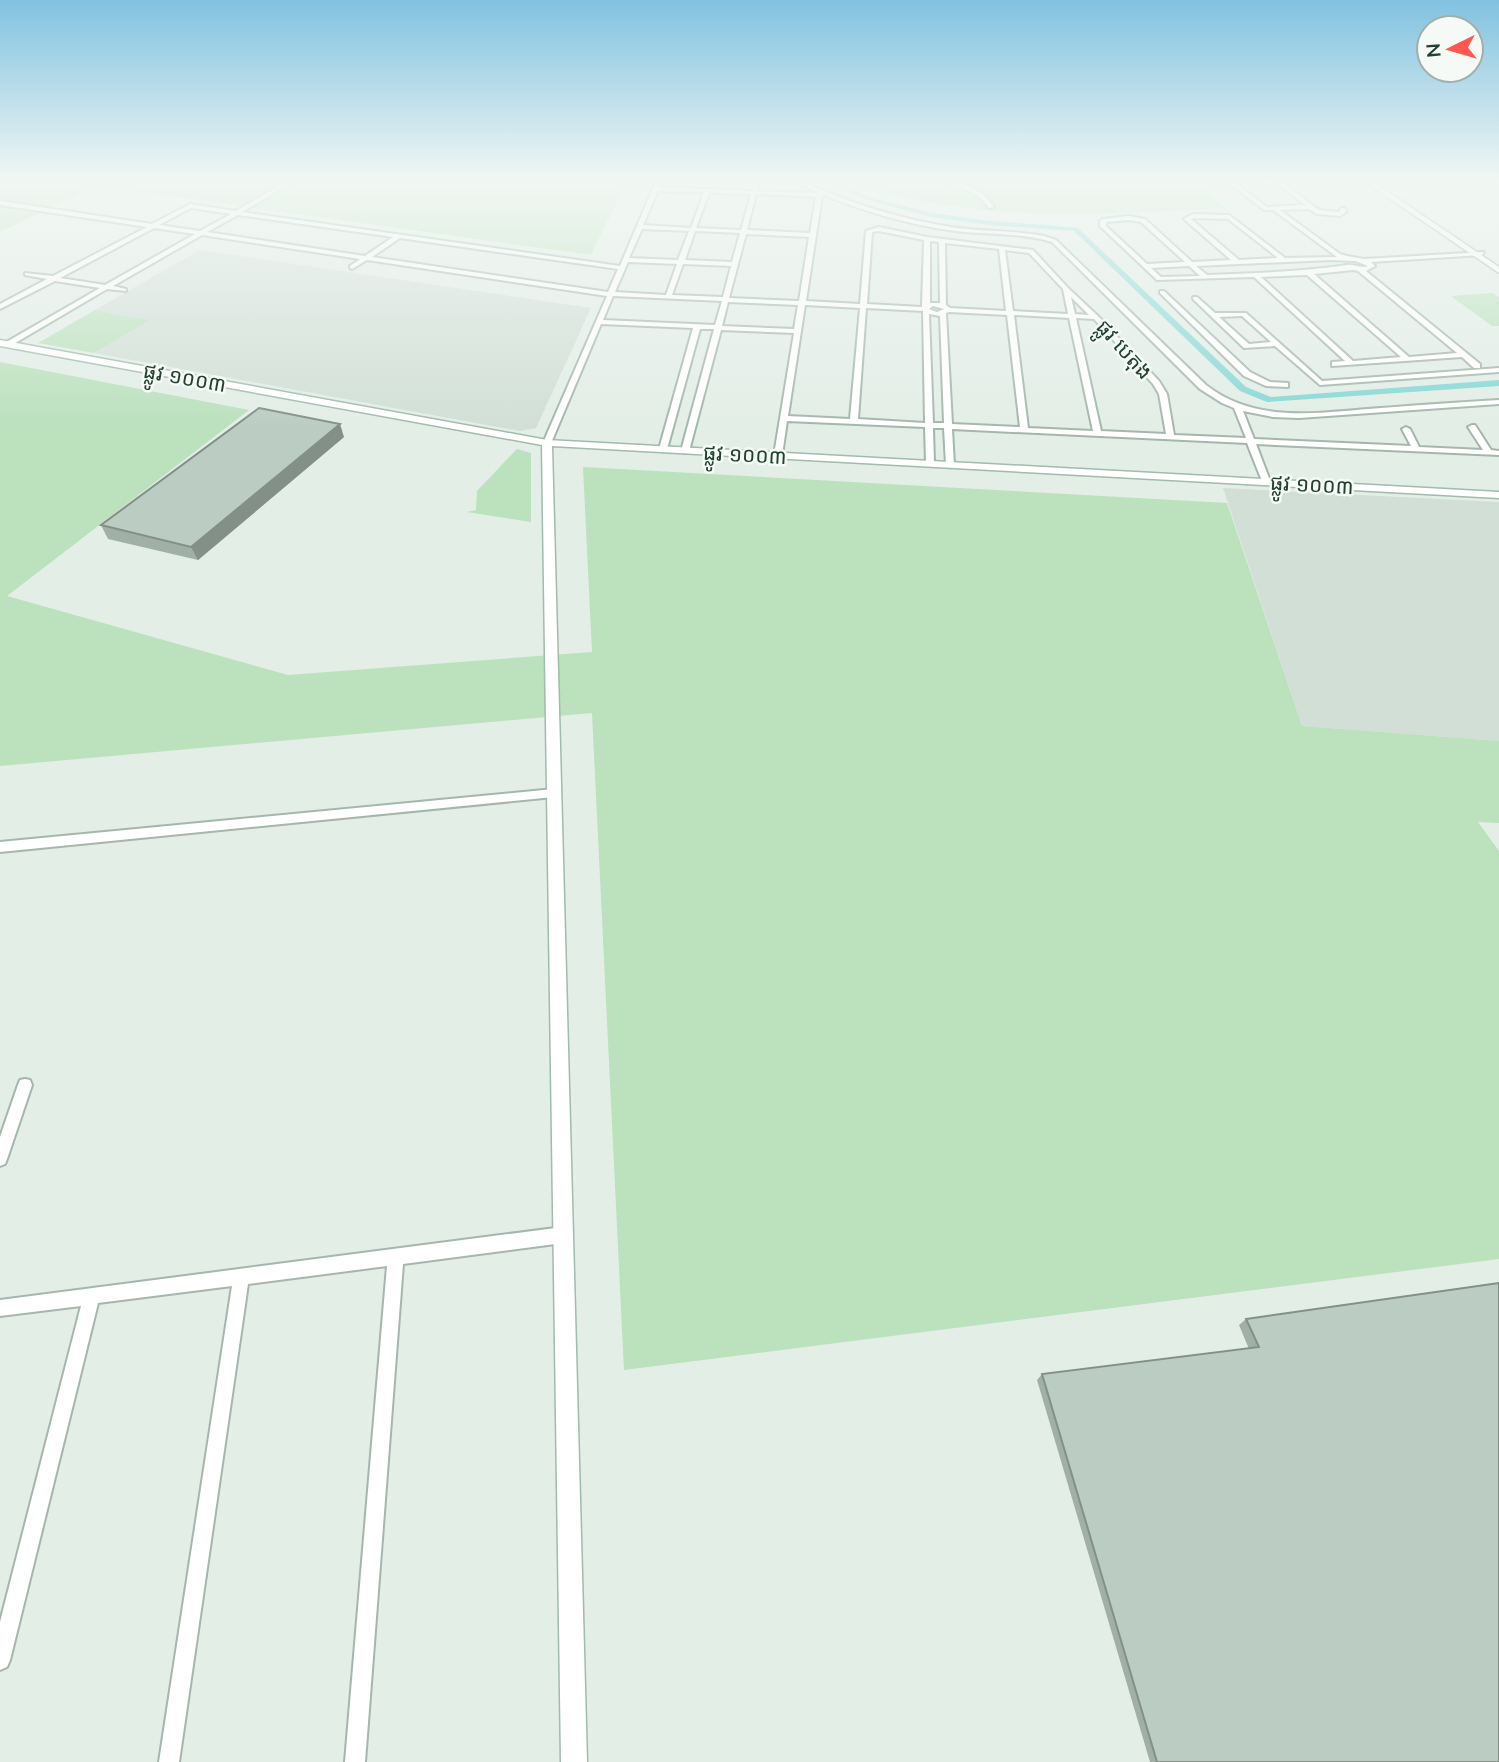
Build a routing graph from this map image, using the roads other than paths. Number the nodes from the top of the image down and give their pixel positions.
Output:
1 (82, 263) edge
2 (148, 263) edge
3 (357, 263) edge
4 (407, 263) edge
5 (589, 263) edge
6 (624, 263) edge
7 (681, 263) edge
8 (714, 263) edge
9 (808, 263) edge
10 (867, 263) edge
11 (927, 263) edge
12 (943, 263) edge
13 (1004, 263) edge
14 (1042, 263) edge
15 (1077, 263) edge
16 (1141, 263) edge
17 (1209, 263) edge
18 (1343, 263) edge
19 (1367, 263) edge
20 (1406, 263) edge
21 (735, 264) joint
22 (1191, 264) junction
23 (1144, 266) junction
24 (352, 267) dead end
25 (1372, 267) junction
26 (622, 268) junction
27 (1357, 269) junction
28 (1309, 273) junction
29 (27, 274) dead end
30 (1255, 275) junction
31 (1205, 277) junction
32 (54, 278) junction
33 (105, 287) junction
34 (1066, 289) junction
35 (124, 290) dead end
36 (1162, 292) dead end
37 (610, 294) junction
38 (668, 297) junction
39 (1195, 298) dead end
40 (726, 300) junction
41 (802, 303) junction
42 (864, 306) junction
43 (0, 307) edge
44 (926, 309) junction
45 (945, 310) junction
46 (1009, 312) junction
47 (1070, 315) junction
48 (1213, 315) junction
49 (1098, 319) junction
50 (598, 322) junction
51 (697, 327) junction
52 (718, 328) junction
53 (797, 331) junction
54 (4, 343) edge
55 (1275, 344) junction
56 (691, 349) junction
57 (712, 350) junction
58 (1464, 355) junction
59 (1407, 359) junction
60 (1335, 363) dead end
61 (1351, 363) junction
62 (1477, 366) dead end
63 (1499, 370) edge
64 (1285, 385) dead end
65 (1499, 402) edge
66 (1238, 408) junction
67 (784, 418) junction
68 (854, 421) junction
69 (929, 425) junction
70 (948, 426) junction
71 (1472, 427) dead end
72 (1406, 429) dead end
73 (1024, 430) junction
74 (1097, 433) junction
75 (1170, 437) junction
76 (1250, 441) junction
77 (547, 443) junction
78 (663, 449) junction
79 (685, 450) junction
80 (1418, 450) junction
81 (1489, 453) junction
82 (1499, 453) edge
83 (778, 455) junction
84 (930, 464) junction
85 (950, 465) junction
86 (1266, 481) junction
87 (1499, 495) edge
88 (554, 793) junction
89 (0, 847) edge
90 (25, 1086) dead end
91 (0, 1159) edge
92 (563, 1235) junction
93 (396, 1256) junction
94 (241, 1277) junction
95 (92, 1296) junction
96 (0, 1308) edge
97 (0, 1660) edge
98 (169, 1762) edge
99 (355, 1762) edge
100 (574, 1762) edge

1 - 32 street
2 - 33 street
3 - 24 street
4 - 37 street
5 - 26 street
6 - 26 street
7 - 38 street
8 - 21 street
9 - 41 street
10 - 42 street
11 - 44 street
12 - 45 street
13 - 46 street
14 - 34 street, ផ្លូវ បេតុង
15 - 66 street
16 - 23 street
17 - 22 street
18 - 27 street
19 - 25 street
20 - 25 street
21 - 40 street
22 - 23 street
22 - 31 street
23 - 31 street
25 - 27 street
26 - 37 street
27 - 28 street
27 - 58 street
28 - 30 street
28 - 59 street
29 - 32 street
30 - 31 street
30 - 61 street
32 - 33 street
32 - 43 street
33 - 35 street
33 - 54 street
34 - 47 street
34 - 49 street, ផ្លូវ បេតុង
36 - 64 street
37 - 38 street
37 - 50 street
38 - 40 street
39 - 48 street
40 - 41 street
40 - 52 street
41 - 42 street
41 - 53 street
42 - 44 street
42 - 68 street
44 - 45 street
44 - 69 street
45 - 46 street
45 - 70 street
46 - 47 street
46 - 73 street
47 - 49 street
47 - 74 street
48 - 55 street
48 - 55 street
49 - 75 street, ផ្លូវ បេតុង
50 - 51 street
50 - 77 street
51 - 52 street
51 - 56 street
52 - 53 street
52 - 57 street
53 - 67 street
54 - 77 main road, ផ្លូវ ១០០៣
55 - 63 street
56 - 57 street
56 - 78 street
57 - 79 street
58 - 59 street
58 - 62 street
59 - 61 street
60 - 61 street
65 - 66 street
66 - 76 street
67 - 68 street
67 - 83 street
68 - 69 street
69 - 70 street
69 - 84 street
70 - 73 street
70 - 85 street
71 - 81 street
72 - 80 street
73 - 74 street
74 - 75 street
75 - 76 street
76 - 80 street
76 - 86 street
77 - 78 main road, ផ្លូវ ១០០៣
77 - 88 main road
78 - 79 main road, ផ្លូវ ១០០៣
79 - 83 main road, ផ្លូវ ១០០៣
80 - 81 street
81 - 82 street
83 - 84 main road, ផ្លូវ ១០០៣
84 - 85 main road, ផ្លូវ ១០០៣
85 - 86 main road, ផ្លូវ ១០០៣
86 - 87 main road, ផ្លូវ ១០០៣
88 - 89 street
88 - 92 main road
90 - 91 street
92 - 93 street
92 - 100 main road
93 - 94 street
93 - 99 street
94 - 95 street
94 - 98 street
95 - 96 street
95 - 97 street

